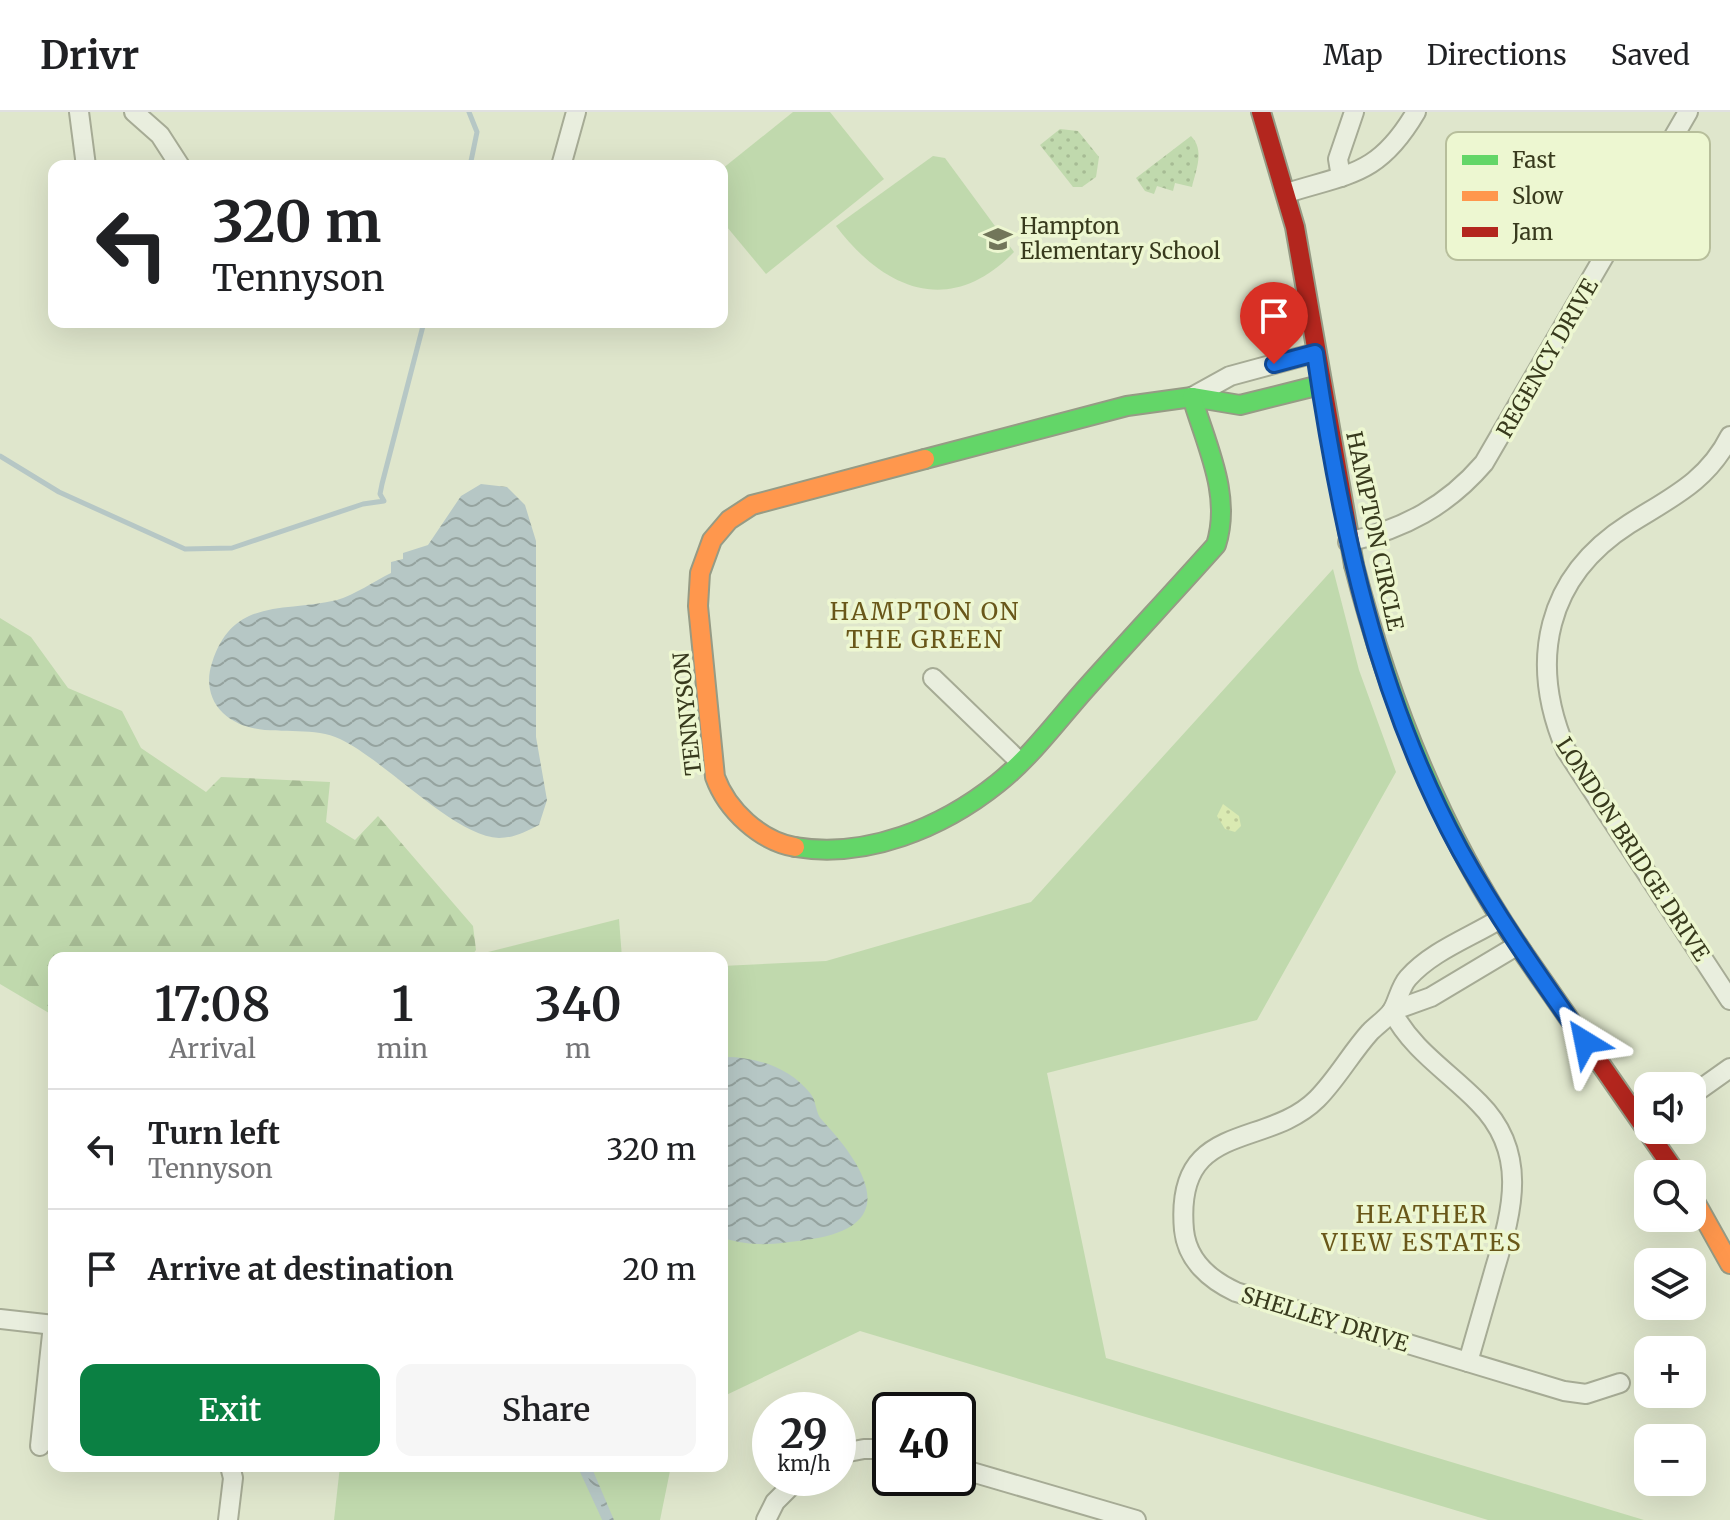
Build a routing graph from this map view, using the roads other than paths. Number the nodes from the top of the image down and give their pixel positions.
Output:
1 (79, 112) edge
2 (134, 112) edge
3 (576, 112) edge
4 (1261, 112) edge
5 (1354, 112) edge
6 (1416, 112) edge
7 (1688, 112) edge
8 (1676, 132) edge
9 (85, 160) edge
10 (176, 160) edge
11 (563, 160) edge
12 (1341, 177) junction
13 (1287, 193) junction
14 (1602, 260) edge
15 (1315, 353) junction
16 (1320, 385) junction
17 (1192, 397) junction
18 (1730, 436) edge
19 (1348, 542) junction
20 (933, 678) dead end
21 (1020, 762) junction
22 (1500, 919) junction
23 (1518, 945) junction
24 (1730, 1000) edge
25 (1392, 1011) junction
26 (1730, 1068) edge
27 (1706, 1085) edge
28 (1634, 1109) edge
29 (1706, 1221) edge
30 (1730, 1264) edge
31 (0, 1319) edge
32 (48, 1324) edge
33 (1468, 1362) junction
34 (48, 1372) edge
35 (1620, 1383) dead end
36 (40, 1446) dead end
37 (232, 1472) edge
38 (976, 1475) edge
39 (781, 1496) edge
40 (1079, 1512) edge
41 (228, 1520) edge
42 (766, 1520) edge
43 (1136, 1520) edge

1 - 9 street
2 - 10 street
3 - 11 street
4 - 13 street, HAMPTON CIRCLE
5 - 12 street
6 - 12 street
7 - 8 street, REGENCY DRIVE
12 - 13 street
13 - 15 street, HAMPTON CIRCLE
14 - 19 street, REGENCY DRIVE
15 - 16 street, HAMPTON CIRCLE
15 - 17 street, TENNYSON
16 - 17 street, TENNYSON
16 - 19 street, HAMPTON CIRCLE
17 - 21 street, TENNYSON
17 - 21 street, TENNYSON
18 - 24 street, LONDON BRIDGE DRIVE
19 - 22 street, HAMPTON CIRCLE
20 - 21 street
22 - 23 street, HAMPTON CIRCLE
22 - 25 street, SHELLEY DRIVE
23 - 25 street, SHELLEY DRIVE
23 - 28 street, HAMPTON CIRCLE
25 - 33 street
25 - 33 street, SHELLEY DRIVE
26 - 27 street
29 - 30 street
31 - 32 street
33 - 35 street, SHELLEY DRIVE
34 - 36 street
37 - 41 street
38 - 40 street
39 - 42 street
40 - 43 street

